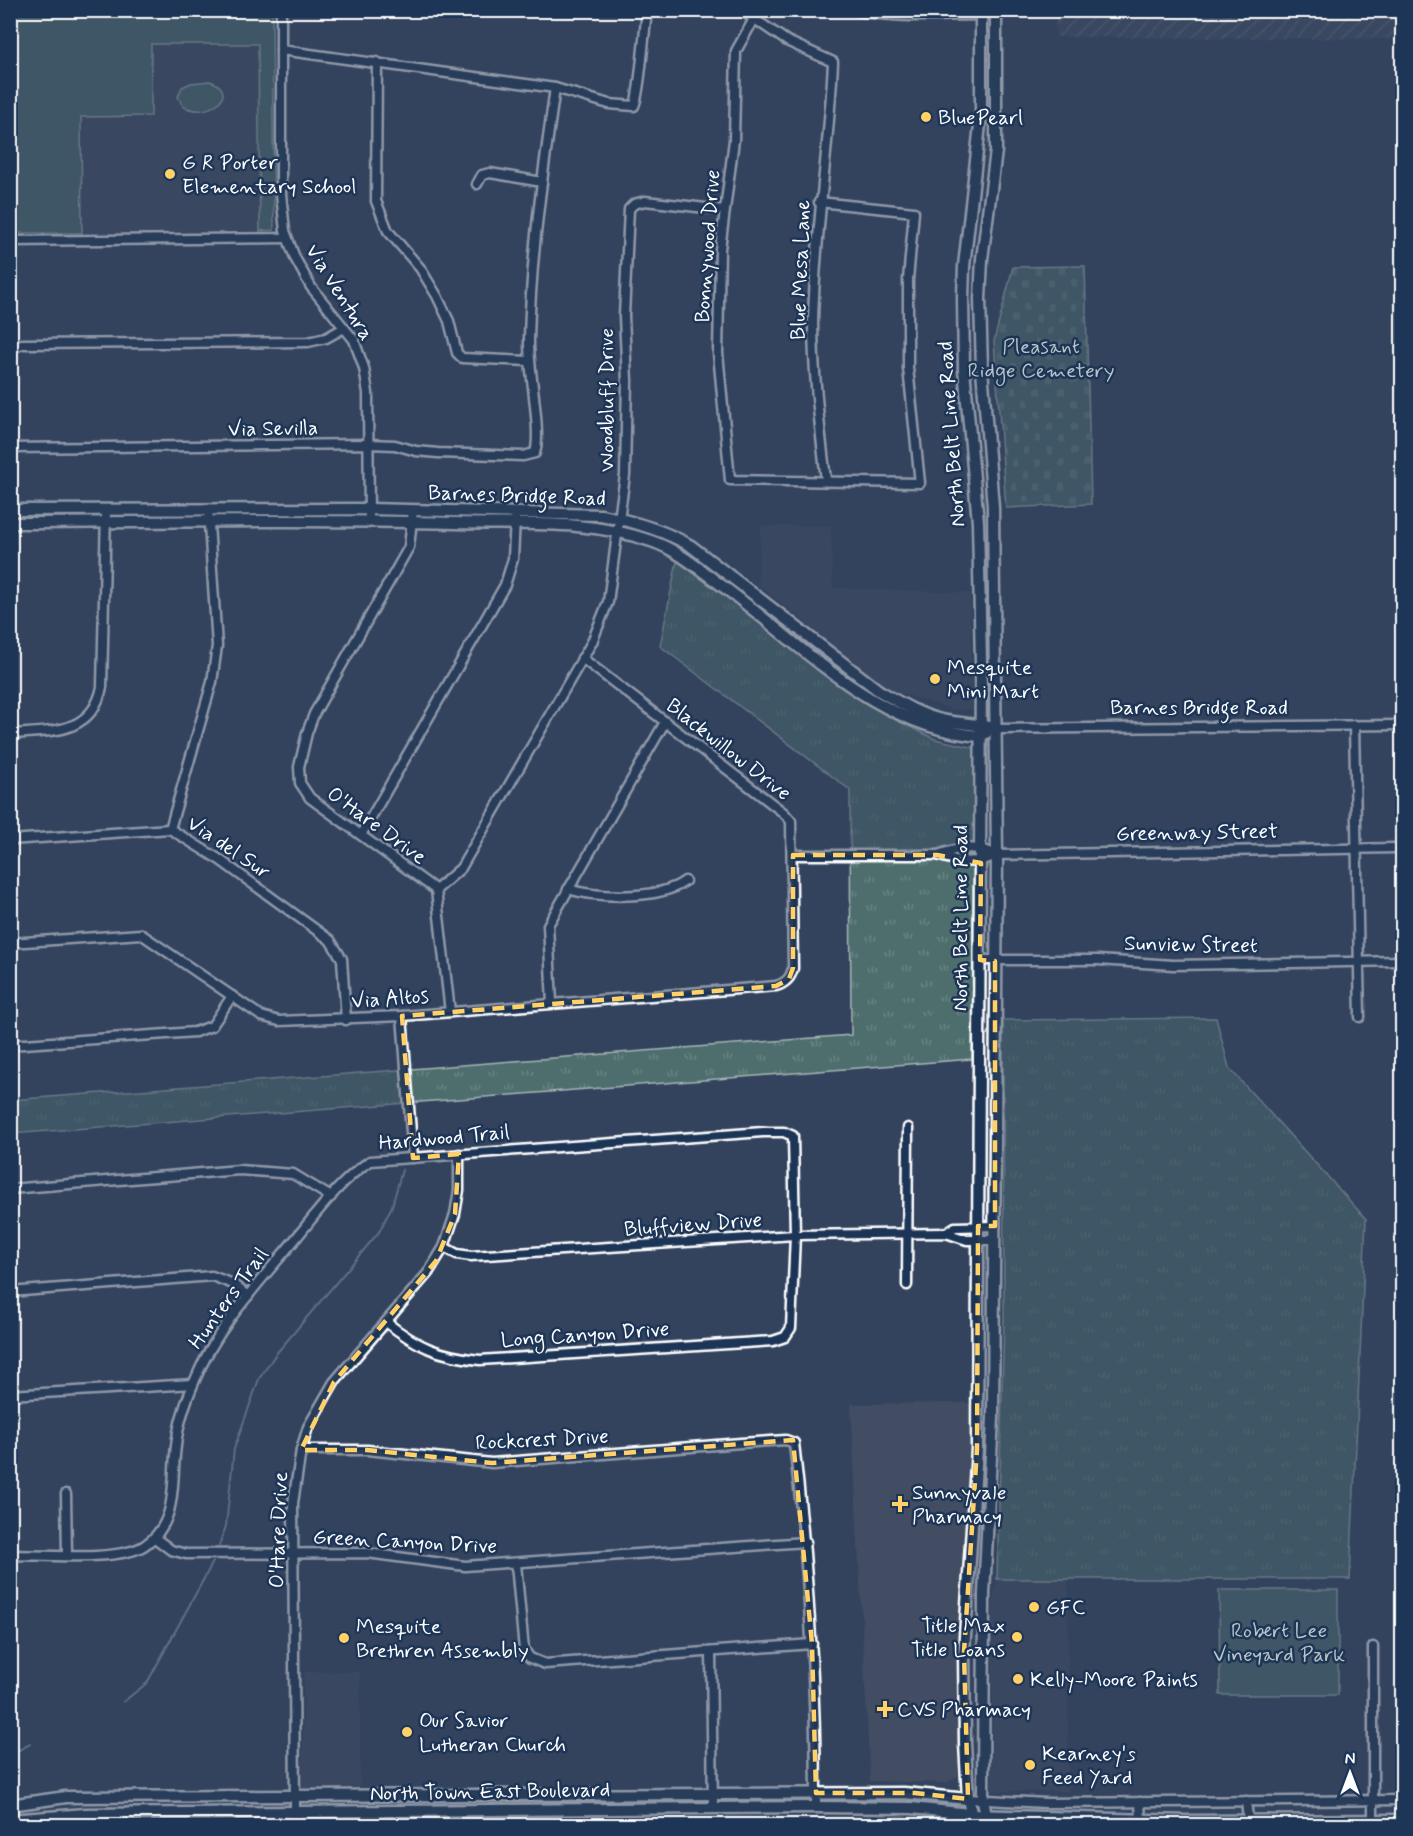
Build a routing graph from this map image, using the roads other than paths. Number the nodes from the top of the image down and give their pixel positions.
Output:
1 (281, 10) edge
2 (648, 10) edge
3 (741, 10) edge
4 (857, 10) edge
5 (996, 10) edge
6 (982, 12) edge
7 (754, 19) junction
8 (281, 50) junction
9 (376, 62) junction
10 (555, 88) junction
11 (542, 182) junction
12 (477, 184) dead end
13 (819, 202) junction
14 (723, 210) junction
15 (287, 238) junction
16 (10, 241) edge
17 (963, 298) junction
18 (980, 299) junction
19 (344, 328) junction
20 (10, 349) edge
21 (528, 361) junction
22 (368, 444) junction
23 (10, 448) edge
24 (826, 480) junction
25 (208, 509) junction
26 (369, 509) junction
27 (10, 510) edge
28 (106, 510) junction
29 (412, 510) junction
30 (515, 519) junction
31 (619, 519) junction
32 (369, 521) junction
33 (209, 522) junction
34 (413, 522) junction
35 (10, 523) edge
36 (106, 523) junction
37 (617, 531) junction
38 (994, 548) junction
39 (979, 549) junction
40 (709, 560) junction
41 (701, 570) junction
42 (774, 609) junction
43 (766, 619) junction
44 (582, 658) junction
45 (664, 722) junction
46 (981, 724) junction
47 (1354, 725) junction
48 (1402, 725) edge
49 (996, 729) junction
50 (10, 734) edge
51 (981, 736) junction
52 (170, 829) junction
53 (361, 835) junction
54 (10, 840) edge
55 (981, 848) junction
56 (1357, 848) junction
57 (1397, 848) dead end
58 (793, 855) junction
59 (937, 855) junction
60 (997, 855) junction
61 (981, 863) junction
62 (685, 881) dead end
63 (568, 889) junction
64 (436, 890) junction
65 (10, 943) edge
66 (980, 960) junction
67 (994, 961) junction
68 (1358, 961) junction
69 (1402, 961) edge
70 (792, 973) joint
71 (232, 996) junction
72 (552, 1003) junction
73 (450, 1011) junction
74 (402, 1016) junction
75 (1360, 1017) dead end
76 (346, 1020) junction
77 (10, 1045) edge
78 (908, 1128) dead end
79 (978, 1143) junction
80 (995, 1143) junction
81 (459, 1154) junction
82 (413, 1158) junction
83 (10, 1189) edge
84 (331, 1197) junction
85 (977, 1226) junction
86 (994, 1226) junction
87 (908, 1233) junction
88 (946, 1233) junction
89 (795, 1234) junction
90 (978, 1240) junction
91 (994, 1240) junction
92 (444, 1247) junction
93 (907, 1285) dead end
94 (10, 1292) edge
95 (248, 1296) junction
96 (386, 1322) junction
97 (193, 1384) junction
98 (10, 1395) edge
99 (977, 1417) junction
100 (993, 1417) junction
101 (301, 1450) junction
102 (66, 1494) dead end
103 (155, 1538) junction
104 (806, 1542) junction
105 (294, 1554) junction
106 (10, 1555) edge
107 (67, 1555) junction
108 (516, 1564) junction
109 (812, 1644) junction
110 (1374, 1647) dead end
111 (711, 1652) junction
112 (964, 1662) junction
113 (983, 1662) junction
114 (712, 1793) junction
115 (816, 1793) junction
116 (885, 1793) junction
117 (628, 1794) junction
118 (437, 1795) junction
119 (295, 1796) junction
120 (969, 1799) junction
121 (1372, 1799) junction
122 (983, 1800) junction
123 (1402, 1800) edge
124 (1246, 1801) junction
125 (1140, 1802) junction
126 (10, 1805) edge
127 (816, 1807) junction
128 (713, 1808) junction
129 (885, 1808) junction
130 (628, 1809) junction
131 (295, 1812) junction
132 (437, 1812) junction
133 (970, 1814) junction
134 (1248, 1819) junction
135 (1402, 1819) edge
136 (10, 1820) edge
137 (987, 1820) edge
138 (1141, 1820) junction
139 (1373, 1820) junction
140 (290, 1826) edge
141 (301, 1826) edge
142 (974, 1826) edge

1 - 8 street, Via Ventura
2 - 10 street
3 - 7 street
4 - 6 main road
5 - 18 main road, North Belt Line Road
6 - 17 main road, North Belt Line Road
7 - 13 street, Blue Mesa Lane
7 - 14 street, Bonnywood Drive
8 - 9 street
8 - 15 street, Via Ventura
9 - 10 street
9 - 21 street
10 - 11 street
11 - 12 street
11 - 21 street
13 - 24 street, Blue Mesa Lane
13 - 24 street
14 - 24 street, Bonnywood Drive
14 - 31 street, Woodbluff Drive
15 - 16 street
15 - 19 street, Via Ventura
17 - 18 main road
17 - 39 main road, North Belt Line Road
18 - 38 main road, North Belt Line Road
19 - 20 street
19 - 22 street, Via Ventura
21 - 22 street, Via Sevilla
22 - 23 street, Via Sevilla
22 - 26 street, Via Ventura
25 - 26 main road, Barnes Bridge Road
25 - 28 main road, Barnes Bridge Road
25 - 33 street
26 - 29 main road, Barnes Bridge Road
26 - 32 street, Via Ventura
27 - 28 main road, Barnes Bridge Road
28 - 36 street
29 - 30 main road, Barnes Bridge Road
29 - 34 street, O'Hare Drive
30 - 31 main road, Barnes Bridge Road
30 - 34 main road, Barnes Bridge Road
30 - 37 main road, Barnes Bridge Road
30 - 53 street
31 - 37 street, Woodbluff Drive
31 - 40 main road, Barnes Bridge Road
32 - 33 main road, Barnes Bridge Road
32 - 34 main road, Barnes Bridge Road
33 - 36 main road, Barnes Bridge Road
33 - 52 street
34 - 53 street, O'Hare Drive
35 - 36 main road, Barnes Bridge Road
36 - 50 street
37 - 41 main road, Barnes Bridge Road
37 - 44 street, Woodbluff Drive
38 - 39 main road
38 - 49 main road, North Belt Line Road
39 - 46 main road, North Belt Line Road
40 - 41 main road
40 - 42 main road, Barnes Bridge Road
41 - 43 main road, Barnes Bridge Road
42 - 43 main road
42 - 46 main road, Barnes Bridge Road
43 - 51 main road, Barnes Bridge Road
44 - 45 street, Blackwillow Drive
44 - 64 street, Woodbluff Drive
45 - 58 street, Blackwillow Drive
45 - 63 street
46 - 49 main road, Barnes Bridge Road
46 - 51 main road, North Belt Line Road
47 - 48 street, Barnes Bridge Road
47 - 49 street, Barnes Bridge Road
47 - 56 street
49 - 51 main road, Barnes Bridge Road
49 - 60 main road, North Belt Line Road
51 - 55 main road, North Belt Line Road
52 - 54 street, Via del Sur
52 - 76 street, Via del Sur
53 - 64 street, O'Hare Drive
55 - 59 street
55 - 60 street
55 - 61 main road, North Belt Line Road
56 - 57 street, Greenway Street
56 - 60 street, Greenway Street
56 - 68 street
58 - 59 street
58 - 70 street, Blackwillow Drive
59 - 61 street
60 - 61 street
60 - 67 main road, North Belt Line Road
61 - 66 main road, North Belt Line Road
62 - 63 street
63 - 72 street
64 - 73 street, O'Hare Drive
65 - 71 street, Via Altos
66 - 67 street, Sunview Street
66 - 79 main road, North Belt Line Road
67 - 68 street, Sunview Street
67 - 80 main road, North Belt Line Road
68 - 69 street, Sunview Street
68 - 75 street
70 - 72 street, Via Altos
71 - 76 street, Via Altos
71 - 77 street
72 - 73 street, Via Altos
73 - 74 street, Via Altos
74 - 76 street, Via Altos
74 - 82 street
78 - 87 street
79 - 80 main road
79 - 85 main road, North Belt Line Road
80 - 86 main road, North Belt Line Road
81 - 82 street, Hardwood Trail
81 - 89 street, Hardwood Trail
81 - 92 street, O'Hare Drive
82 - 84 street, Hardwood Trail
83 - 84 street
84 - 95 street, Hunters Trail
85 - 86 street, Bluffview Drive
85 - 88 street, Bluffview Drive
85 - 90 main road, North Belt Line Road
86 - 91 main road, North Belt Line Road
87 - 88 street, Bluffview Drive
87 - 89 street, Bluffview Drive
87 - 93 street
88 - 90 street, Bluffview Drive
89 - 92 street, Bluffview Drive
89 - 96 street, Long Canyon Drive
90 - 91 street, Bluffview Drive
90 - 99 main road, North Belt Line Road
91 - 100 main road, North Belt Line Road
92 - 96 street, O'Hare Drive
94 - 95 street
95 - 97 street, Hunters Trail
96 - 101 street, O'Hare Drive
97 - 98 street
97 - 103 street, Hunters Trail
99 - 100 main road
99 - 112 main road, North Belt Line Road
100 - 113 main road, North Belt Line Road
101 - 104 street, Rockcrest Drive
101 - 105 street, O'Hare Drive
102 - 107 street
103 - 105 street, Green Canyon Drive
103 - 107 street
104 - 108 street, Green Canyon Drive
104 - 109 street
105 - 108 street, Green Canyon Drive
105 - 119 street, O'Hare Drive
106 - 107 street
108 - 111 street
109 - 111 street
109 - 115 street
110 - 121 street
111 - 114 street
112 - 113 main road
112 - 120 main road, North Belt Line Road
113 - 122 main road, North Belt Line Road
114 - 115 main road, North Town East Boulevard
114 - 117 main road, North Town East Boulevard
114 - 128 street
115 - 116 main road, North Town East Boulevard
115 - 127 street
116 - 120 main road, North Town East Boulevard
116 - 129 main road
117 - 118 main road, North Town East Boulevard
117 - 130 main road
118 - 119 main road, North Town East Boulevard
118 - 132 main road
119 - 126 main road, North Town East Boulevard
119 - 131 street, O'Hare Drive
120 - 122 street
120 - 133 main road, North Belt Line Road
121 - 123 street
121 - 124 street
121 - 139 street
122 - 125 street
122 - 137 main road, North Belt Line Road
124 - 125 street
124 - 134 street
125 - 138 street
127 - 128 main road, North Town East Boulevard
127 - 129 main road, North Town East Boulevard
128 - 130 main road, North Town East Boulevard
129 - 133 main road, North Town East Boulevard
130 - 132 main road, North Town East Boulevard
131 - 132 main road, North Town East Boulevard
131 - 136 main road, North Town East Boulevard
131 - 140 street
131 - 141 street
133 - 137 street
133 - 142 main road, North Belt Line Road
134 - 138 street
134 - 139 street
135 - 139 street
137 - 138 street

